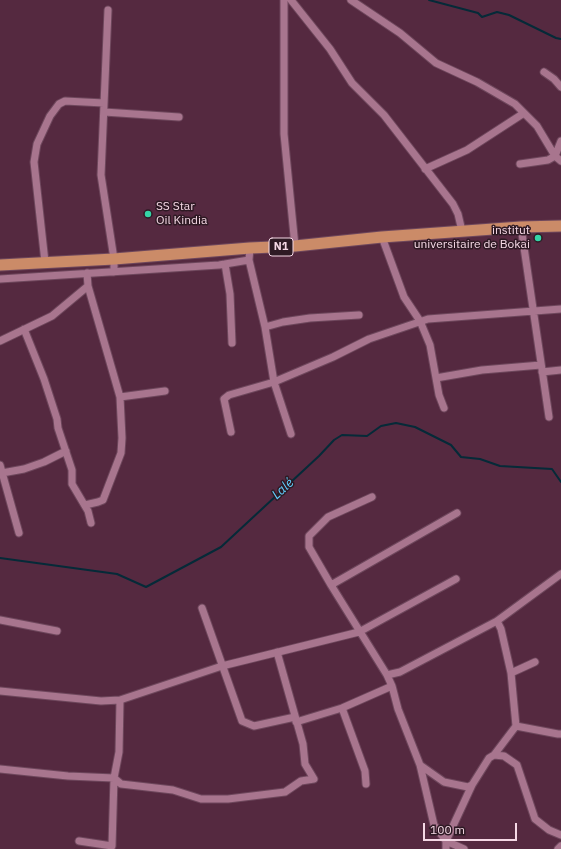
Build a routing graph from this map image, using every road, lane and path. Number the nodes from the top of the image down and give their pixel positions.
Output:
1 (284, 0) edge
2 (290, 0) edge
3 (351, 0) edge
4 (108, 10) dead end
5 (544, 72) dead end
6 (561, 87) edge
7 (104, 103) junction
8 (104, 112) junction
9 (524, 113) junction
10 (179, 117) dead end
11 (561, 141) edge
12 (558, 159) edge
13 (520, 164) dead end
14 (425, 169) junction
15 (561, 226) edge
16 (521, 227) junction
17 (462, 231) junction
18 (382, 237) junction
19 (295, 246) junction
20 (250, 248) junction
21 (216, 250) junction
22 (114, 259) junction
23 (249, 260) junction
24 (45, 262) junction
25 (222, 264) junction
26 (0, 265) edge
27 (114, 272) junction
28 (87, 273) junction
29 (0, 279) edge
30 (88, 286) junction
31 (561, 309) edge
32 (533, 310) junction
33 (359, 315) dead end
34 (420, 321) junction
35 (265, 327) junction
36 (24, 329) junction
37 (0, 340) edge
38 (232, 342) dead end
39 (541, 369) junction
40 (561, 370) edge
41 (436, 378) junction
42 (274, 382) junction
43 (165, 391) dead end
44 (120, 397) junction
45 (444, 408) dead end
46 (549, 417) dead end
47 (231, 432) dead end
48 (291, 434) dead end
49 (66, 451) junction
50 (0, 465) edge
51 (2, 473) junction
52 (372, 497) dead end
53 (84, 505) junction
54 (457, 513) dead end
55 (91, 523) dead end
56 (19, 533) dead end
57 (561, 574) edge
58 (456, 579) dead end
59 (330, 585) junction
60 (202, 608) dead end
61 (0, 620) edge
62 (497, 621) junction
63 (57, 630) dead end
64 (359, 632) junction
65 (277, 652) junction
66 (535, 662) dead end
67 (222, 666) junction
68 (511, 674) junction
69 (387, 675) junction
70 (392, 686) junction
71 (0, 691) edge
72 (120, 700) junction
73 (342, 708) junction
74 (295, 720) junction
75 (516, 726) junction
76 (561, 734) edge
77 (494, 755) junction
78 (420, 765) junction
79 (0, 769) edge
80 (114, 778) junction
81 (366, 784) dead end
82 (472, 785) junction
83 (561, 835) edge
84 (79, 841) dead end
85 (446, 845) edge
86 (561, 846) edge
87 (464, 849) edge
88 (558, 849) edge

1 - 19 street
2 - 14 street
3 - 9 street
4 - 7 street
5 - 6 street
7 - 8 street
7 - 24 street
8 - 10 street
8 - 22 street
9 - 12 street
9 - 14 street
11 - 12 street
12 - 13 street
14 - 17 street
15 - 16 highway, N1
16 - 17 highway, N1
16 - 32 street
17 - 18 highway, N1
18 - 19 highway, N1
18 - 34 street
19 - 20 highway, N1
20 - 21 highway, N1
20 - 23 street
21 - 22 highway, N1
21 - 25 street
22 - 24 highway, N1
22 - 27 street
23 - 25 street
23 - 35 street
24 - 26 highway, N1
25 - 27 street
25 - 38 street
27 - 28 street
28 - 29 street
28 - 30 street
30 - 36 street
30 - 44 street
31 - 32 street
32 - 34 street
32 - 39 street
33 - 35 street
34 - 41 street
34 - 42 street
35 - 42 street
36 - 37 street
36 - 49 street
39 - 40 street
39 - 41 street
39 - 46 street
41 - 45 street
42 - 47 street
42 - 48 street
43 - 44 street
44 - 53 street
49 - 51 street
49 - 53 street
50 - 51 street
51 - 56 street
52 - 59 street
53 - 55 street
54 - 59 street
57 - 62 street
58 - 64 street
59 - 64 street
60 - 67 street
61 - 63 street
62 - 68 street
62 - 69 street
64 - 65 street
64 - 69 street
65 - 67 street
65 - 74 street
66 - 68 street
67 - 72 street
67 - 74 street
68 - 75 street
69 - 70 street
70 - 73 street
70 - 78 street
71 - 72 street
72 - 80 street
73 - 74 street
73 - 81 street
74 - 80 street
75 - 76 street
75 - 77 street
77 - 82 street
77 - 83 street
78 - 82 street
78 - 85 street
79 - 80 street
80 - 84 street
82 - 85 street
85 - 87 street
86 - 88 street

